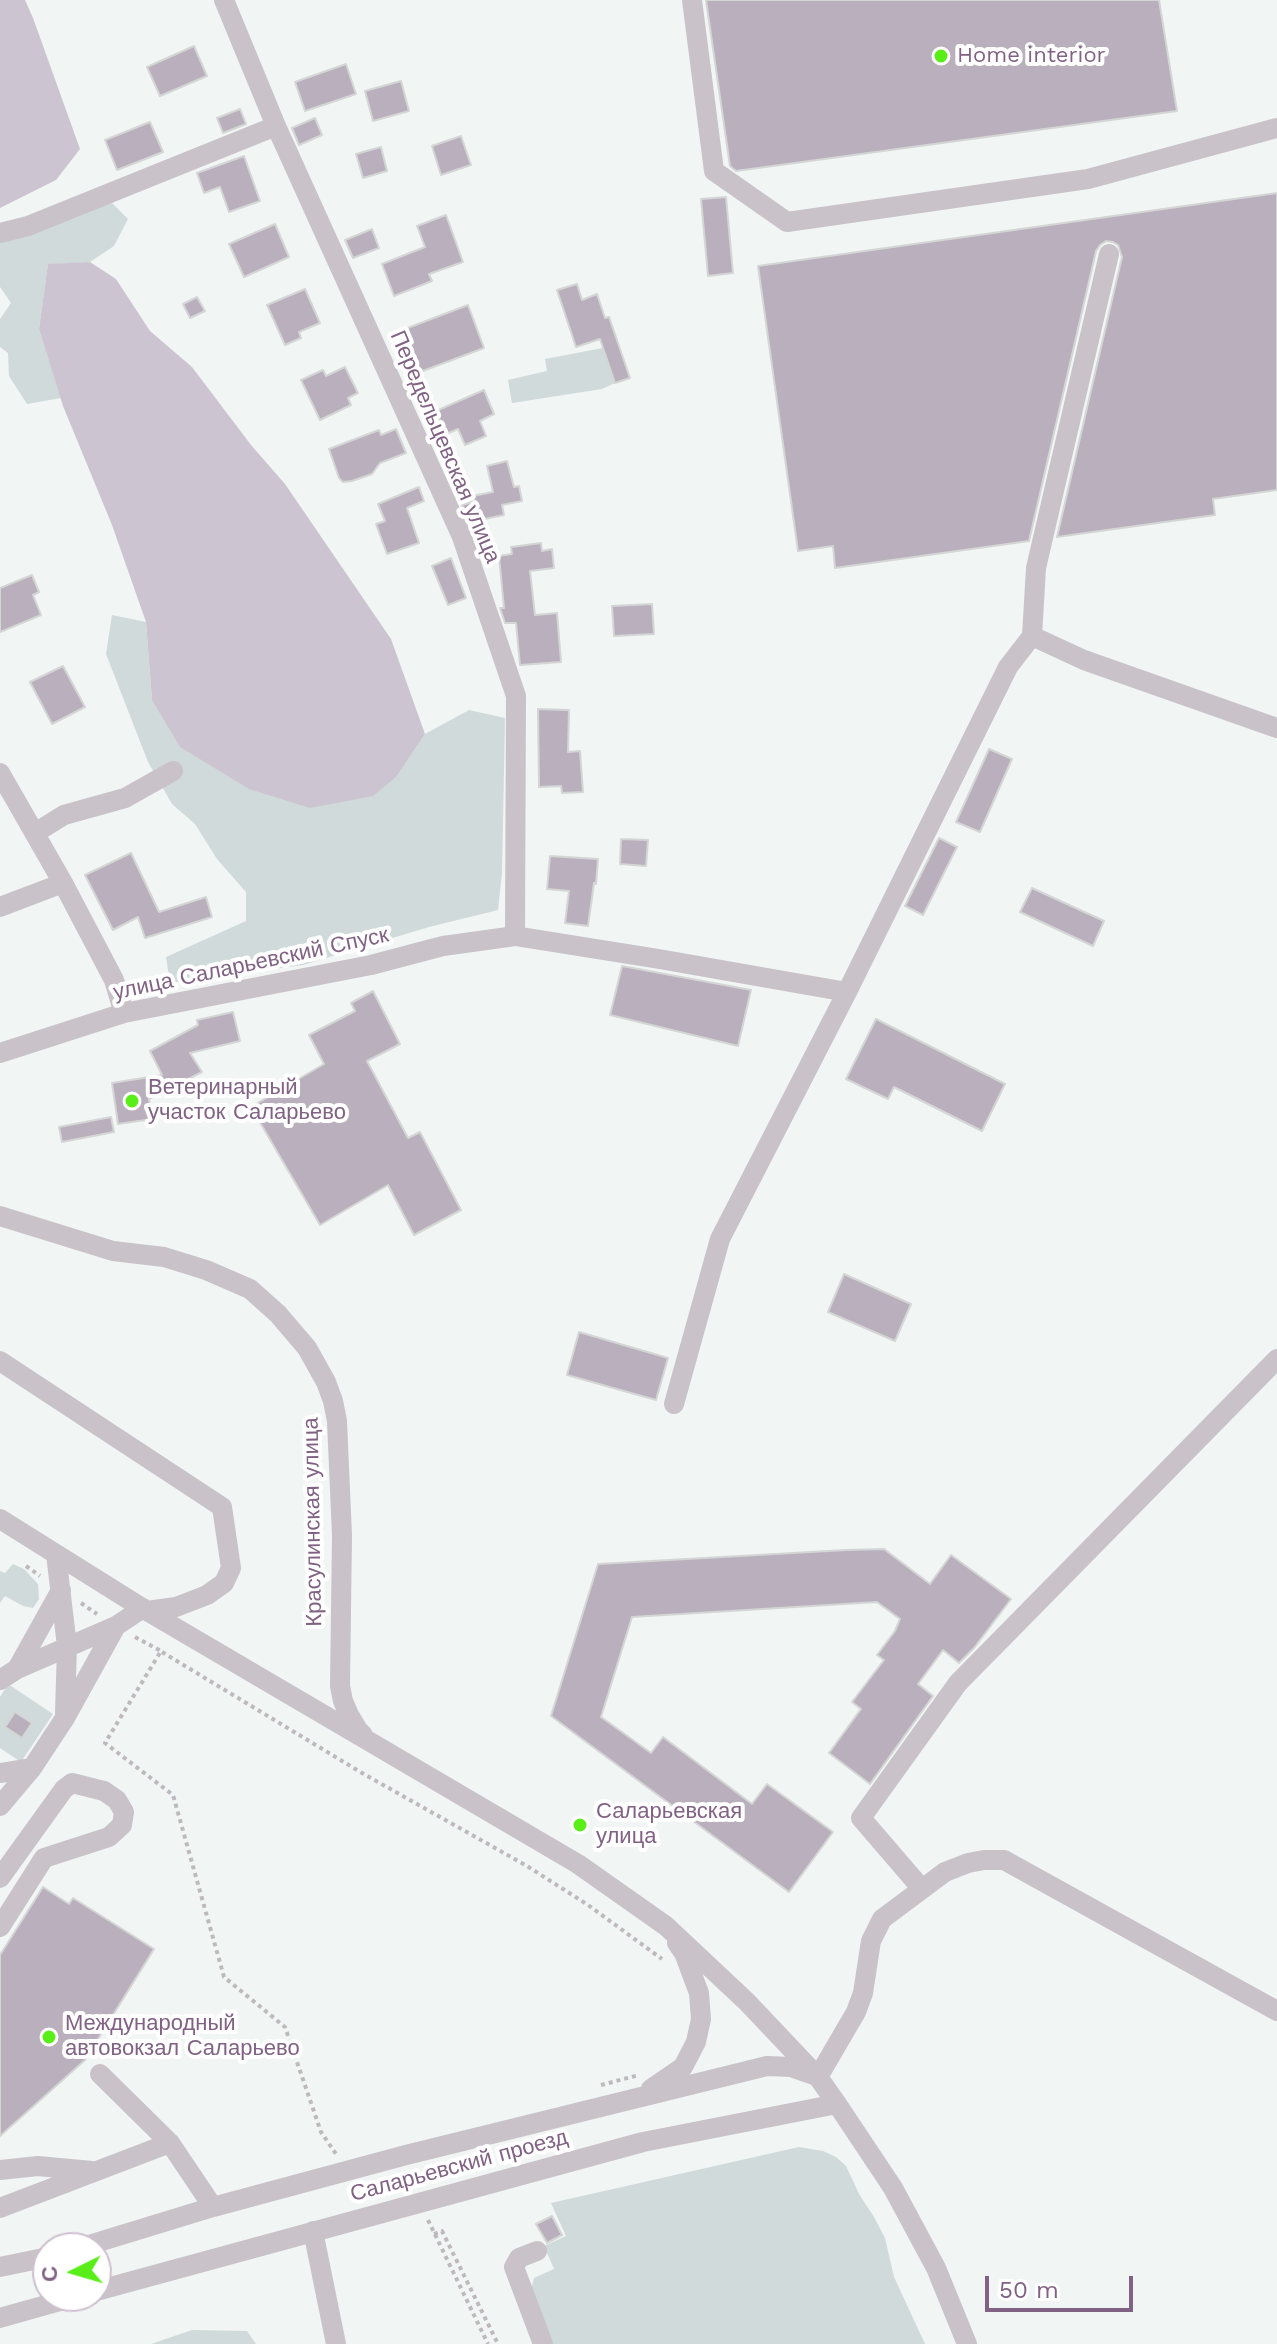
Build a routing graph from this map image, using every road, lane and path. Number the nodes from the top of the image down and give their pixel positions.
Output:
1 (224, 0) edge
2 (692, 0) edge
3 (276, 126) junction
4 (1277, 128) edge
5 (0, 233) edge
6 (1109, 254) dead end
7 (1032, 636) junction
8 (1277, 728) edge
9 (173, 771) dead end
10 (0, 773) edge
11 (35, 833) junction
12 (63, 883) junction
13 (0, 907) edge
14 (515, 936) junction
15 (847, 992) junction
16 (124, 1013) junction
17 (0, 1053) edge
18 (0, 1216) edge
19 (1277, 1359) edge
20 (0, 1361) edge
21 (674, 1404) dead end
22 (0, 1519) edge
23 (56, 1554) junction
24 (26, 1566) dead end
25 (61, 1590) junction
26 (145, 1609) junction
27 (116, 1626) junction
28 (67, 1646) junction
29 (161, 1651) junction
30 (8, 1674) edge
31 (65, 1718) junction
32 (376, 1746) junction
33 (32, 1768) junction
34 (0, 1773) edge
35 (0, 1806) edge
36 (0, 1878) edge
37 (922, 1889) junction
38 (666, 1926) junction
39 (0, 1927) edge
40 (666, 1961) dead end
41 (1277, 2011) edge
42 (649, 2072) dead end
43 (100, 2074) dead end
44 (818, 2077) junction
45 (591, 2087) dead end
46 (632, 2100) junction
47 (837, 2104) junction
48 (170, 2143) junction
49 (349, 2150) dead end
50 (0, 2170) edge
51 (96, 2172) junction
52 (213, 2207) junction
53 (0, 2208) edge
54 (313, 2231) junction
55 (112, 2238) edge
56 (537, 2251) dead end
57 (32, 2260) edge
58 (0, 2267) edge
59 (112, 2287) edge
60 (32, 2309) edge
61 (0, 2318) edge
62 (336, 2344) edge
63 (488, 2344) edge
64 (498, 2344) edge
65 (543, 2344) edge
66 (967, 2344) edge

1 - 3 street, Передельцевская улица
2 - 4 street
3 - 5 street
3 - 14 street, Передельцевская улица
6 - 7 street
7 - 8 street
7 - 15 street
9 - 11 street
10 - 11 street
11 - 12 street
12 - 13 street
12 - 16 street
14 - 15 street, улица Саларьевский Спуск
14 - 16 street, улица Саларьевский Спуск
15 - 21 street
16 - 17 street, улица Саларьевский Спуск
18 - 32 street, Красулинская улица
19 - 37 street
20 - 26 street
22 - 23 street
23 - 25 street
23 - 26 street
24 - 25 path
25 - 27 path
25 - 28 street
25 - 30 street
26 - 27 street
26 - 32 street
27 - 28 street
27 - 29 path
27 - 31 street
28 - 30 street
28 - 31 street
29 - 40 path
29 - 49 path
31 - 33 street
32 - 38 street
33 - 34 street
33 - 35 street
36 - 39 street
37 - 41 street
37 - 44 street
38 - 44 street
38 - 46 street
42 - 45 path
43 - 48 street
44 - 46 street
44 - 47 street
46 - 52 street
47 - 54 street, Саларьевский проезд
47 - 66 street
48 - 51 street
48 - 52 street
50 - 51 street
51 - 53 street
52 - 55 street
54 - 59 street, Саларьевский проезд
54 - 62 street
56 - 65 street
57 - 58 street
60 - 61 street
63 - 64 path

